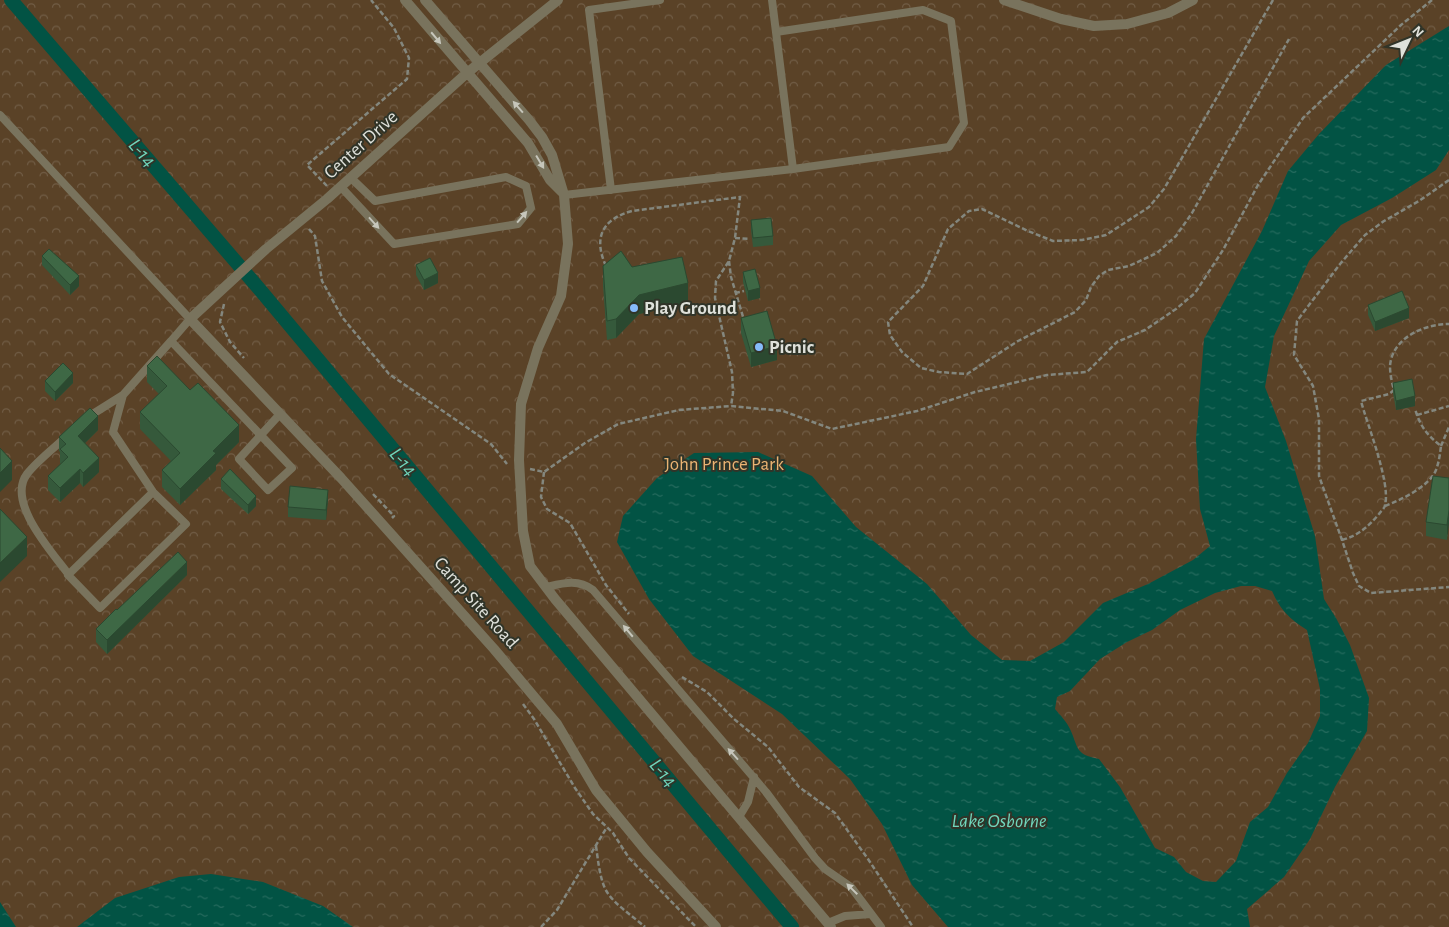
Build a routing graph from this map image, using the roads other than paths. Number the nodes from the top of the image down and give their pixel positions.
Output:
1 (405, 0) edge
2 (425, 0) edge
3 (558, 0) edge
4 (660, 0) edge
5 (772, 0) edge
6 (1004, 0) edge
7 (1193, 0) edge
8 (776, 32) junction
9 (480, 62) junction
10 (467, 73) junction
11 (0, 114) edge
12 (793, 169) junction
13 (351, 178) junction
14 (337, 190) junction
15 (611, 190) junction
16 (564, 195) junction
17 (190, 319) junction
18 (171, 341) junction
19 (123, 395) junction
20 (280, 414) junction
21 (83, 421) edge
22 (69, 434) edge
23 (261, 435) junction
24 (153, 492) junction
25 (69, 574) junction
26 (546, 587) junction
27 (754, 777) junction
28 (738, 817) junction
29 (871, 914) junction
30 (829, 925) edge
31 (716, 927) edge
32 (881, 927) edge

1 -> 10 street
2 - 9 street
3 - 9 street, Center Drive
4 - 15 lane
5 - 8 lane
6 - 7 street
8 - 12 lane
8 - 12 lane
9 - 10 street, Center Drive
16 -> 9 street
10 - 13 street, Center Drive
10 -> 16 street
11 - 17 lane
12 - 15 lane
13 - 14 street, Center Drive
14 -> 13 lane
14 - 17 street, Center Drive
15 - 16 lane
16 - 26 street
17 - 18 lane
17 - 20 street, Camp Site Road
18 - 19 lane
18 - 23 lane
19 - 21 lane
19 - 24 lane
20 - 23 lane
20 - 31 street, Camp Site Road
22 - 25 lane
23 - 23 lane
24 - 25 lane
24 - 25 lane
27 -> 26 lane
26 - 28 street
27 - 28 lane
29 -> 27 lane
28 - 30 street
29 - 30 lane
29 - 32 lane

